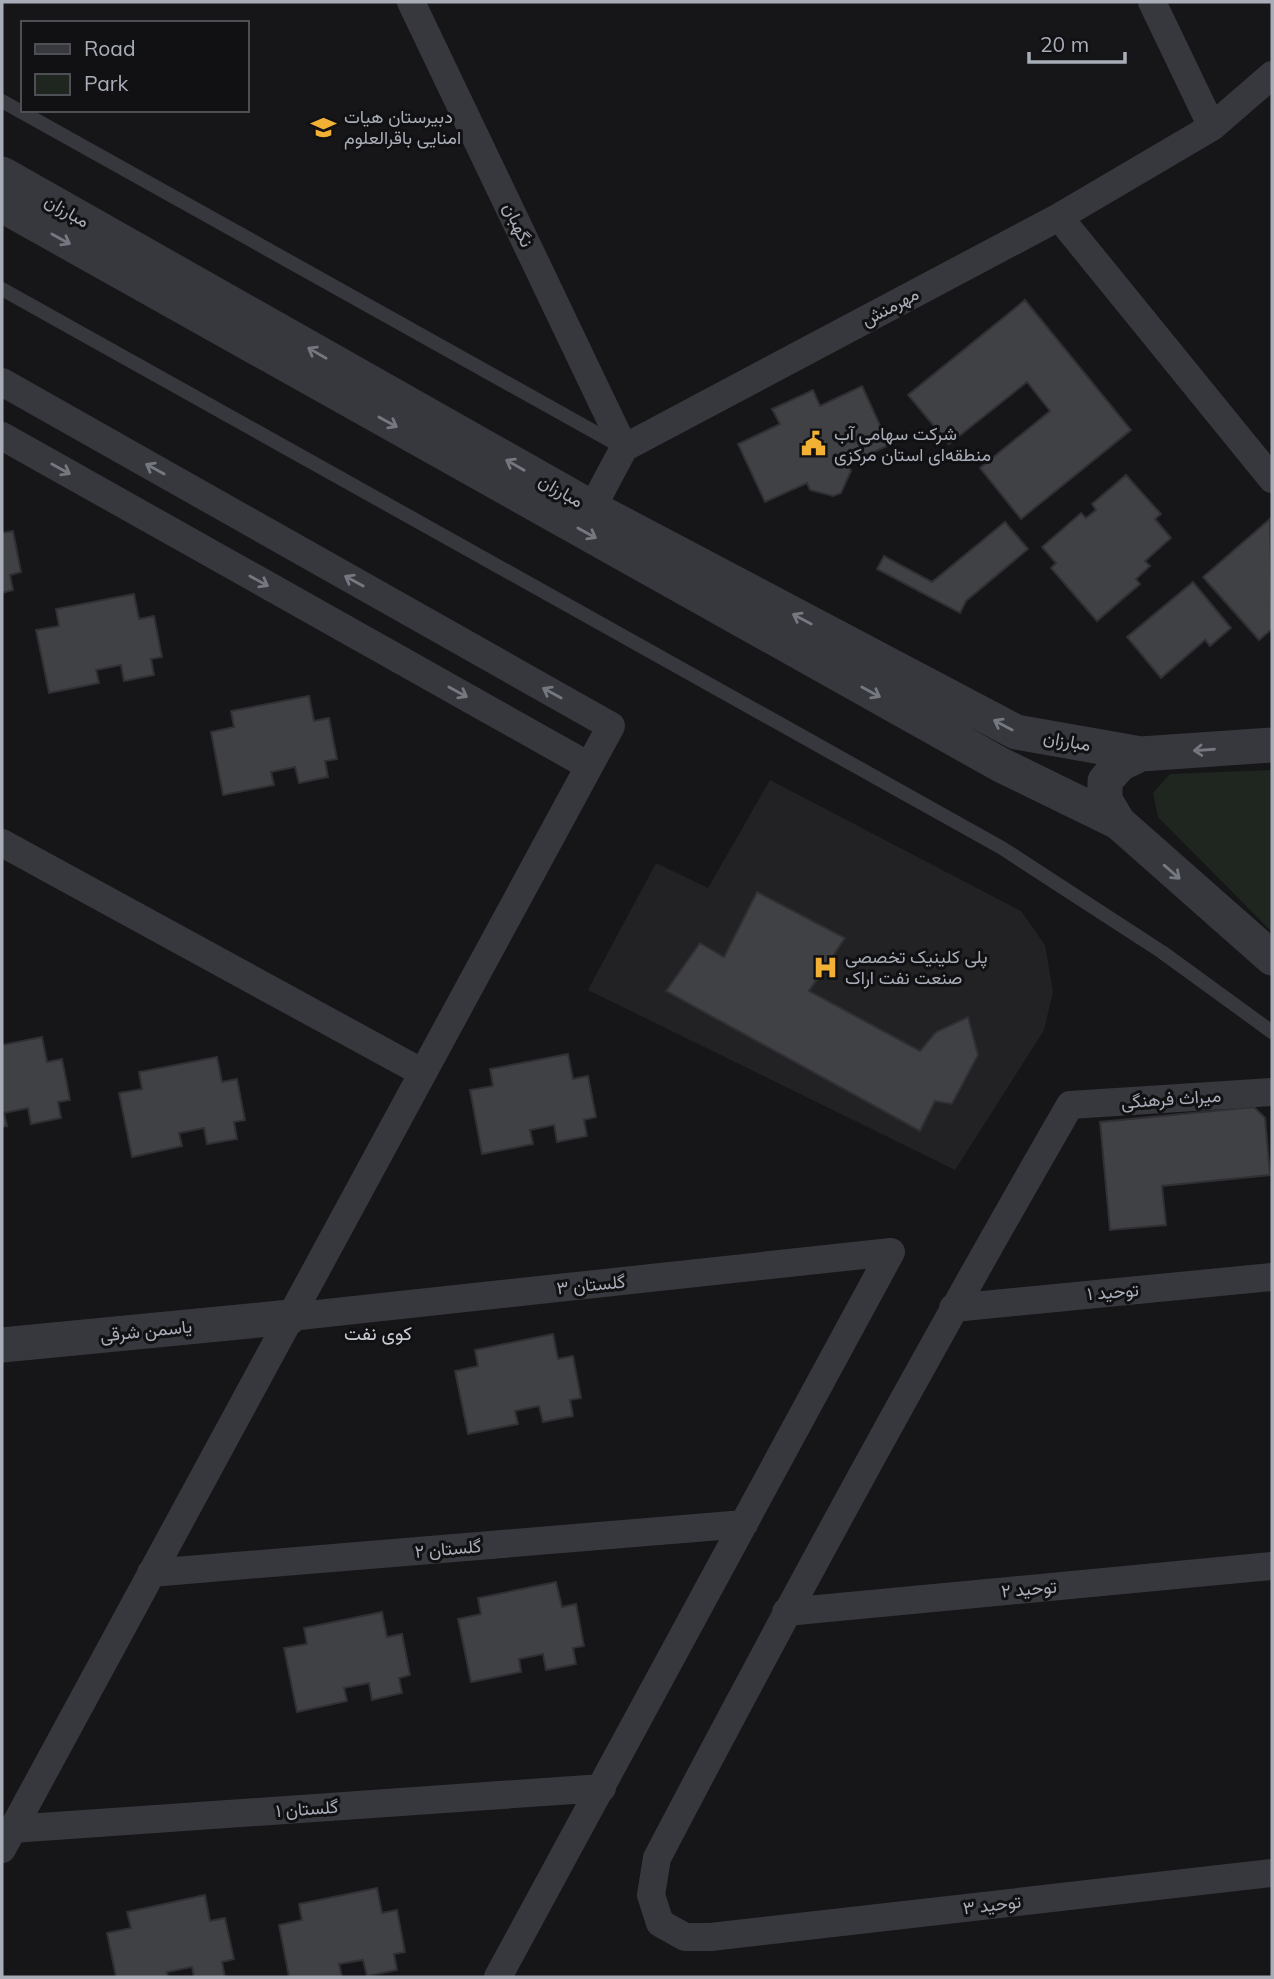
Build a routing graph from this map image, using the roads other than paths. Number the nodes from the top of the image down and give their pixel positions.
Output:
1 (411, 2) edge
2 (1152, 2) edge
3 (1272, 75) edge
4 (2, 101) edge
5 (21, 112) edge
6 (22, 112) edge
7 (1212, 127) junction
8 (2, 174) edge
9 (2, 205) edge
10 (1059, 216) junction
11 (2, 289) edge
12 (2, 382) edge
13 (2, 436) edge
14 (624, 449) junction
15 (1272, 479) edge
16 (592, 509) junction
17 (1272, 744) edge
18 (1141, 754) junction
19 (589, 766) junction
20 (1118, 822) junction
21 (2, 843) edge
22 (1272, 958) edge
23 (1272, 1032) edge
24 (423, 1073) junction
25 (1272, 1092) edge
26 (1070, 1105) joint
27 (1272, 1277) edge
28 (953, 1308) junction
29 (290, 1317) junction
30 (2, 1345) edge
31 (744, 1524) junction
32 (1272, 1566) edge
33 (151, 1573) junction
34 (786, 1612) junction
35 (602, 1788) junction
36 (7, 1839) edge
37 (1272, 1873) edge
38 (498, 1977) edge

1 - 14 street, نگهبان
2 - 7 street
3 - 7 street, مهرمنش
4 - 5 lane
6 - 14 lane
7 - 10 street, مهرمنش
16 -> 8 street, مبارزان
9 -> 20 street, مبارزان
10 - 14 street, مهرمنش
10 - 15 street
11 - 23 lane
19 -> 12 street
13 -> 19 street
14 - 16 street
18 -> 16 street, مبارزان
17 -> 18 street
18 - 20 street
19 - 24 street
20 -> 22 street
21 - 24 street
24 - 29 street
25 - 26 street, میراث فرهنگی
26 - 28 street, توحید ۳
27 - 28 street, توحید ۱
28 - 34 street, توحید ۳
29 - 30 street, یاسمن شرقی
29 - 31 street, گلستان ۳
29 - 33 street
31 - 33 street, گلستان ۲
31 - 35 street
32 - 34 street, توحید ۲
33 - 36 street
34 - 37 street, توحید ۳
35 - 36 street, گلستان ۱
35 - 38 street

